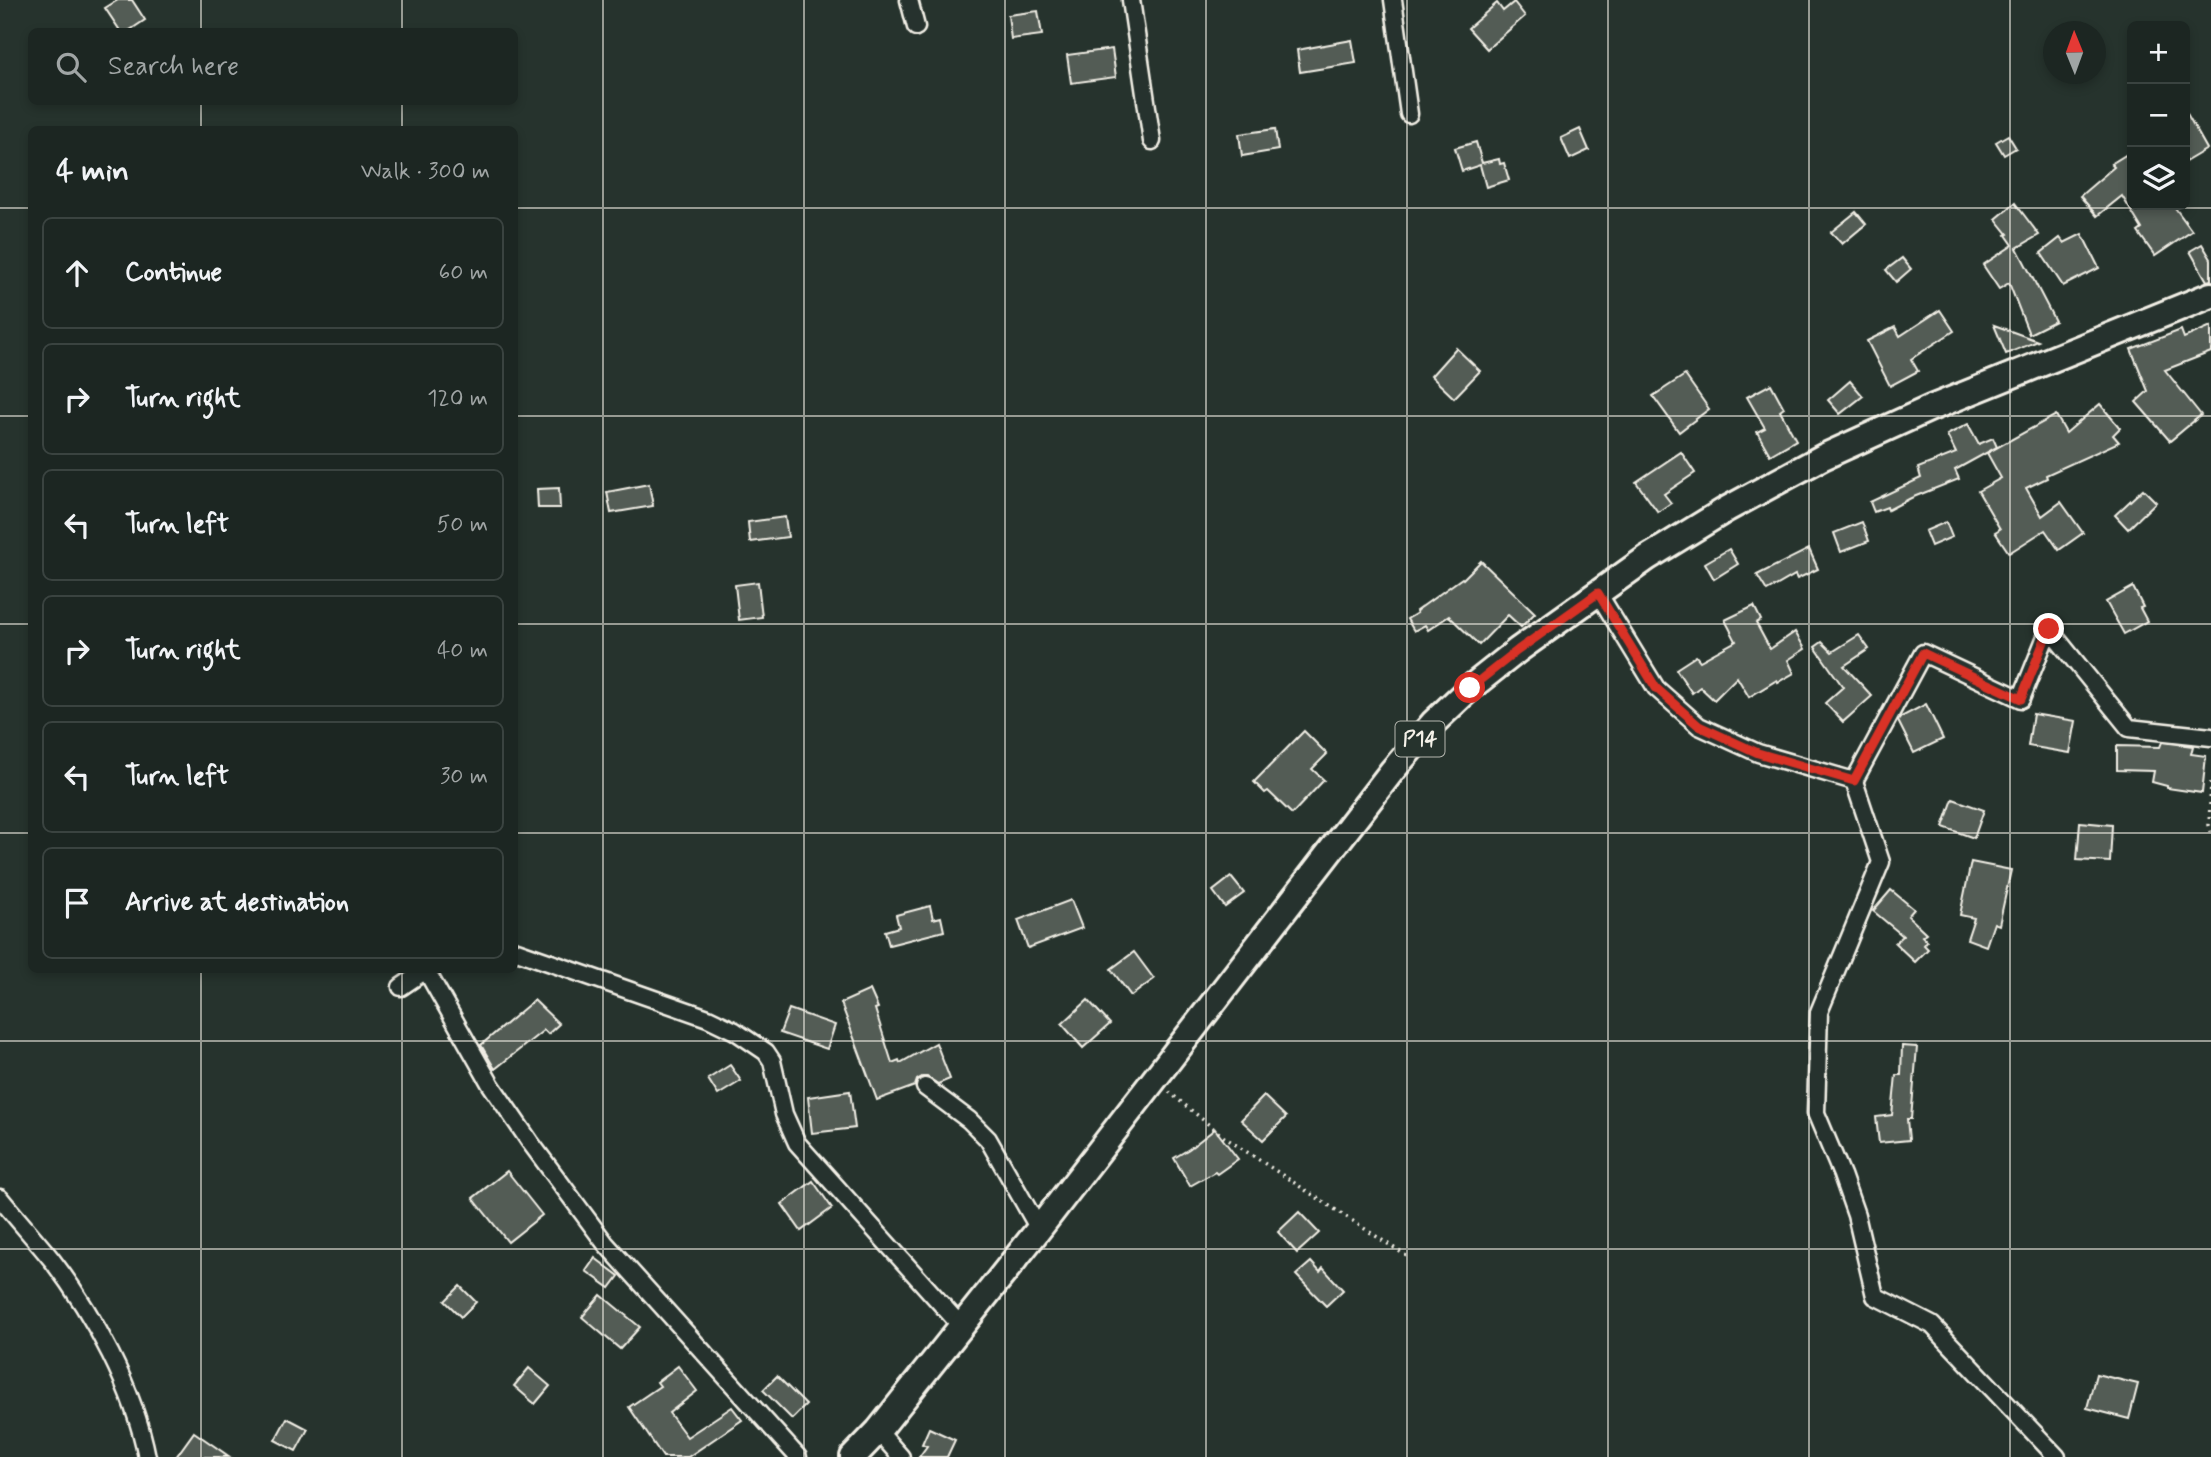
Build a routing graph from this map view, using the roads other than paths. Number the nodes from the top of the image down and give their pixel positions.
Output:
1 (909, 0) edge
2 (1130, 0) edge
3 (1393, 0) edge
4 (916, 27) dead end
5 (1409, 114) dead end
6 (1152, 141) dead end
7 (2211, 295) edge
8 (1598, 593) junction
9 (2211, 737) edge
10 (1854, 781) junction
11 (518, 951) edge
12 (422, 973) edge
13 (428, 973) edge
14 (401, 987) dead end
15 (925, 1087) dead end
16 (0, 1198) edge
17 (1039, 1229) junction
18 (961, 1326) junction
19 (878, 1431) junction
20 (147, 1457) edge
21 (798, 1457) edge
22 (853, 1457) edge
23 (901, 1457) edge
24 (2057, 1457) edge

1 - 4 street
2 - 6 street
3 - 5 street
7 - 8 main road, P14
8 - 10 street
8 - 17 main road, P14
9 - 10 street
10 - 24 street
11 - 18 street
12 - 14 street
13 - 21 street
15 - 17 street
16 - 20 street
17 - 18 main road, P14
18 - 19 main road, P14
19 - 22 main road, P14
19 - 23 street

